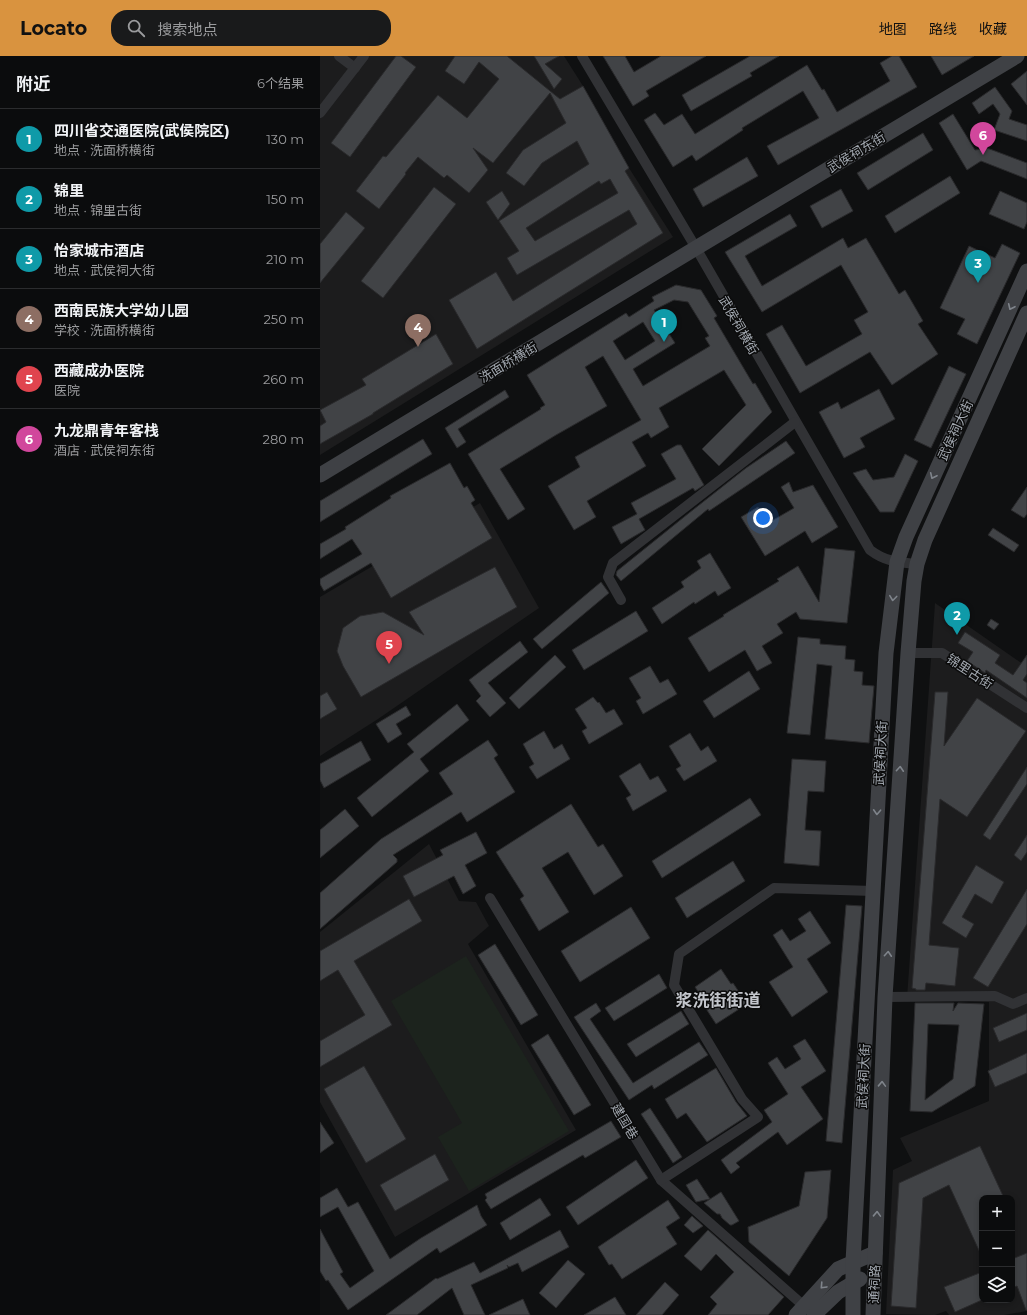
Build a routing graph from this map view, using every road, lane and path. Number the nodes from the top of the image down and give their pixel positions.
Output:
1 (339, 56) edge
2 (364, 56) edge
3 (582, 56) edge
4 (1017, 56) edge
5 (355, 68) junction
6 (320, 113) edge
7 (696, 248) junction
8 (1027, 272) edge
9 (1027, 314) edge
10 (795, 422) junction
11 (320, 475) edge
12 (897, 562) junction
13 (917, 564) junction
14 (621, 600) dead end
15 (908, 653) junction
16 (1027, 708) edge
17 (873, 891) junction
18 (490, 898) dead end
19 (885, 997) junction
20 (1027, 998) edge
21 (661, 1180) junction
22 (876, 1253) junction
23 (853, 1262) junction
24 (875, 1274) junction
25 (853, 1282) junction
26 (805, 1312) edge
27 (853, 1315) edge
28 (873, 1315) edge

1 - 5 street
2 - 5 street
3 - 7 street, 武侯祠横街
4 - 7 main road, 武侯祠东街
5 - 6 street
7 - 10 street, 武侯祠横街
7 - 11 main road, 洗面桥横街
8 -> 12 main road, 武侯祠大街
9 - 13 main road, 武侯祠大街
10 - 12 street, 武侯祠横街
10 - 14 street
12 - 13 street, 武侯祠横街
12 -> 17 main road, 武侯祠大街
13 - 15 main road, 武侯祠大街
15 - 16 street, 锦里古街
19 -> 15 main road, 武侯祠大街
17 - 21 street
17 - 23 main road, 武侯祠大街
18 - 21 street, 建国巷
19 - 20 street
22 -> 19 main road, 武侯祠大街
21 - 26 street, 建国巷
22 - 23 main road
22 - 24 main road, 通祠路
23 - 25 main road, 通祠路
23 -> 26 main road
24 - 25 main road
24 - 28 main road, 通祠路
25 - 26 main road
25 - 27 main road, 通祠路

